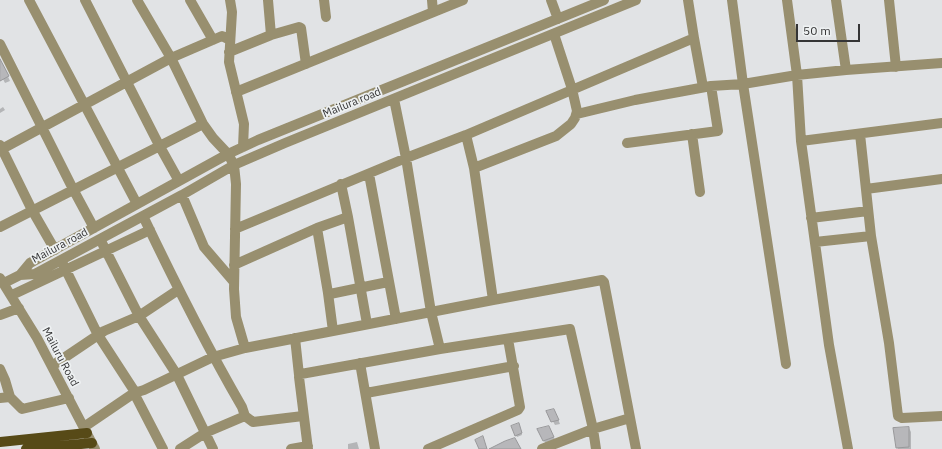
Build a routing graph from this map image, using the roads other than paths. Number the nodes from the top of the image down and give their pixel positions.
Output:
1 (29, 0) edge
2 (85, 0) edge
3 (137, 0) edge
4 (190, 0) edge
5 (230, 0) edge
6 (268, 0) edge
7 (324, 0) edge
8 (432, 0) edge
9 (551, 0) edge
10 (604, 0) edge
11 (636, 0) edge
12 (688, 0) edge
13 (732, 0) edge
14 (787, 0) edge
15 (836, 0) edge
16 (889, 0) edge
17 (458, 1) edge
18 (434, 12) junction
19 (326, 17) dead end
20 (558, 19) junction
21 (554, 34) junction
22 (271, 35) junction
23 (694, 38) junction
24 (213, 40) junction
25 (230, 40) junction
26 (0, 44) edge
27 (229, 52) junction
28 (3, 58) edge
29 (171, 58) junction
30 (942, 63) edge
31 (306, 64) junction
32 (896, 67) junction
33 (846, 70) junction
34 (797, 76) junction
35 (126, 82) junction
36 (743, 84) junction
37 (707, 87) junction
38 (572, 90) junction
39 (236, 92) junction
40 (394, 99) junction
41 (84, 104) junction
42 (577, 114) junction
43 (942, 123) edge
44 (203, 124) junction
45 (42, 127) junction
46 (692, 134) junction
47 (860, 134) junction
48 (466, 135) junction
49 (801, 141) junction
50 (627, 142) dead end
51 (159, 145) junction
52 (1, 148) edge
53 (243, 148) junction
54 (228, 154) junction
55 (406, 158) junction
56 (234, 165) junction
57 (117, 167) junction
58 (474, 168) junction
59 (369, 174) junction
60 (942, 179) edge
61 (179, 181) junction
62 (341, 184) junction
63 (73, 189) junction
64 (866, 189) junction
65 (700, 192) dead end
66 (182, 195) junction
67 (137, 204) junction
68 (32, 210) junction
69 (868, 211) junction
70 (143, 216) junction
71 (348, 217) junction
72 (811, 218) junction
73 (0, 227) edge
74 (94, 228) junction
75 (317, 228) junction
76 (235, 229) junction
77 (150, 230) junction
78 (871, 236) junction
79 (100, 239) junction
80 (815, 242) junction
81 (55, 250) junction
82 (106, 251) junction
83 (61, 260) junction
84 (234, 265) junction
85 (67, 270) junction
86 (20, 275) junction
87 (2, 280) edge
88 (234, 282) junction
89 (388, 282) junction
90 (360, 287) junction
91 (178, 290) junction
92 (328, 293) junction
93 (12, 295) junction
94 (493, 300) junction
95 (19, 308) junction
96 (431, 312) junction
97 (0, 315) edge
98 (138, 316) junction
99 (396, 319) junction
100 (367, 324) junction
101 (333, 331) junction
102 (98, 335) junction
103 (295, 338) junction
104 (508, 339) junction
105 (244, 348) junction
106 (440, 350) junction
107 (213, 357) junction
108 (360, 363) junction
109 (786, 364) dead end
110 (52, 366) junction
111 (514, 366) junction
112 (0, 369) edge
113 (177, 375) junction
114 (299, 375) junction
115 (134, 393) junction
116 (366, 393) junction
117 (5, 397) edge
118 (69, 398) junction
119 (245, 416) junction
120 (303, 416) junction
121 (942, 416) edge
122 (630, 418) junction
123 (593, 429) junction
124 (85, 430) junction
125 (205, 433) junction
126 (0, 442) edge
127 (93, 446) edge
128 (308, 448) edge
129 (26, 449) edge
130 (163, 449) edge
131 (180, 449) edge
132 (213, 449) edge
133 (291, 449) edge
134 (375, 449) edge
135 (428, 449) edge
136 (542, 449) edge
137 (596, 449) edge
138 (636, 449) edge
139 (848, 449) edge

1 - 41 street
2 - 35 street
3 - 29 street
4 - 24 street
5 - 25 street
6 - 22 street
7 - 19 street
8 - 18 street
9 - 20 street
10 - 20 street, Mailura road
11 - 21 street, Mailura road
12 - 23 street
13 - 36 street
14 - 34 street
15 - 33 street
16 - 32 street
17 - 18 street
18 - 31 street
20 - 53 street, Mailura road
21 - 38 street
21 - 40 street, Mailura road
22 - 27 street
22 - 31 street
23 - 37 street
23 - 38 street
24 - 25 street
24 - 29 street
25 - 27 street
26 - 28 street
27 - 39 street
28 - 45 street
29 - 35 street
29 - 44 street
30 - 32 street
31 - 39 street
32 - 33 street
33 - 34 street
34 - 36 street
34 - 49 street
35 - 41 street
35 - 51 street
36 - 37 street
36 - 109 street
37 - 42 street
37 - 46 street
38 - 42 street
38 - 48 street
39 - 53 street
40 - 55 street
40 - 56 street, Mailura road
41 - 45 street
41 - 57 street
42 - 58 street
43 - 47 street
44 - 51 street
44 - 54 street
45 - 52 street
45 - 63 street
46 - 50 street
46 - 65 street
47 - 49 street
47 - 64 street
48 - 55 street
48 - 58 street
49 - 72 street
51 - 57 street
51 - 61 street
52 - 68 street
53 - 54 street, Mailura road
54 - 56 street
54 - 61 street, Mailura road
55 - 59 street
55 - 96 street
56 - 66 street, Mailura road
56 - 76 street
57 - 63 street
57 - 67 street
58 - 94 street
59 - 62 street
59 - 89 street
60 - 64 street
61 - 67 street, Mailura road
62 - 71 street
62 - 76 street
63 - 68 street
63 - 74 street
64 - 69 street
66 - 70 street, Mailura road
66 - 88 street
67 - 74 street, Mailura road
68 - 73 street
68 - 81 street
69 - 72 street
69 - 78 street
70 - 77 street
70 - 79 street, Mailura road
71 - 75 street
71 - 90 street
72 - 80 street
74 - 81 street, Mailura road
75 - 84 street
75 - 92 street
76 - 84 street
77 - 82 street
77 - 91 street
78 - 80 street
78 - 121 street
79 - 82 street
79 - 83 street, Mailura road
80 - 139 street
81 - 86 street, Mailura road
82 - 85 street
82 - 98 street
83 - 85 street
83 - 86 street, Mailura road
84 - 88 street
85 - 93 street
85 - 102 street
86 - 87 street
87 - 93 street, Mailuru Road
88 - 105 street
89 - 90 street
89 - 99 street
90 - 92 street
90 - 100 street
91 - 98 street
91 - 107 street
92 - 101 street
93 - 95 street, Mailuru Road
94 - 96 street
94 - 122 street
95 - 97 street
95 - 110 street, Mailuru Road
96 - 99 street
96 - 106 street
98 - 102 street
98 - 113 street
99 - 100 street
100 - 101 street
101 - 103 street
102 - 110 street
102 - 115 street
103 - 105 street
103 - 114 street
104 - 106 street
104 - 111 street
104 - 123 street
105 - 107 street
106 - 108 street
107 - 113 street
107 - 119 street
108 - 114 street
108 - 116 street
110 - 118 street, Mailuru Road
111 - 116 street
111 - 135 street
112 - 117 street
113 - 115 street
113 - 125 street
114 - 120 street
115 - 124 street
115 - 130 street
116 - 134 street
117 - 118 street
118 - 124 street, Mailuru Road
119 - 120 street
119 - 125 street
120 - 128 street
122 - 123 street
122 - 138 street
123 - 136 street
123 - 137 street
124 - 126 main road
124 - 127 street, Mailuru Road
125 - 131 street
125 - 132 street
127 - 129 main road
128 - 133 street

